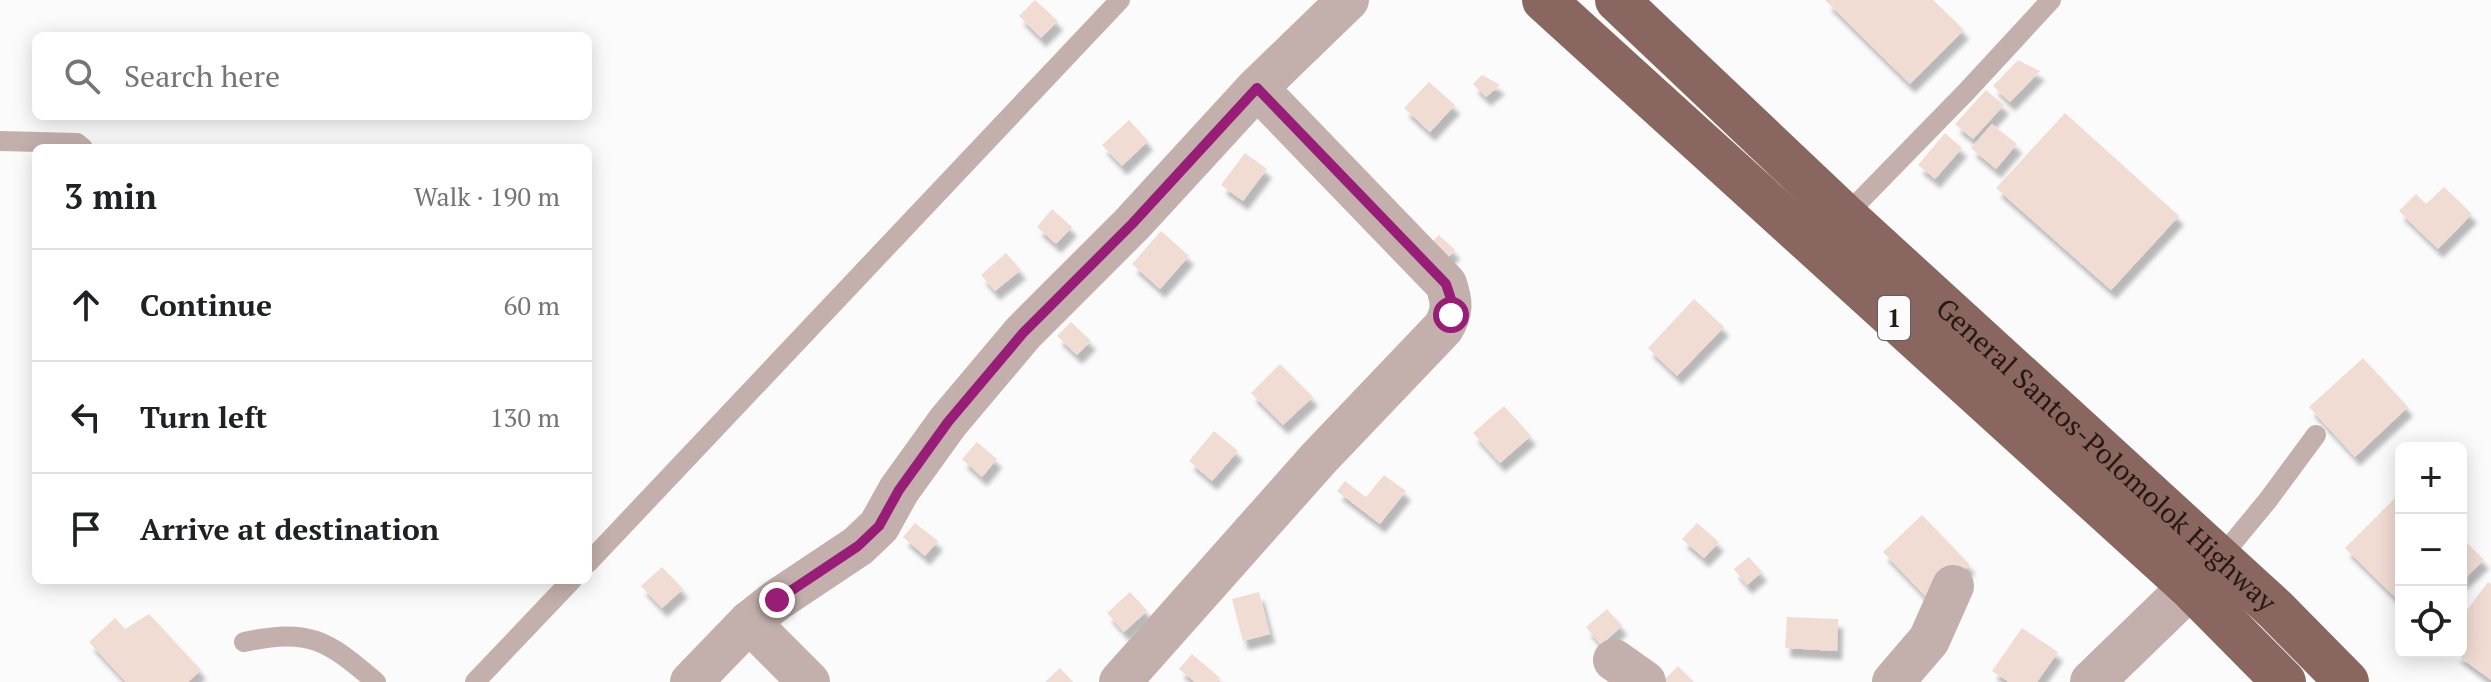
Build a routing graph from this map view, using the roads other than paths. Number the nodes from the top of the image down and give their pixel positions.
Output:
1 (1120, 0) edge
2 (1348, 0) edge
3 (1544, 0) edge
4 (1617, 0) edge
5 (2051, 0) edge
6 (1257, 88) junction
7 (0, 141) edge
8 (78, 144) edge
9 (1845, 216) junction
10 (2316, 435) dead end
11 (592, 559) edge
12 (2206, 573) junction
13 (568, 584) edge
14 (1953, 586) dead end
15 (749, 622) junction
16 (244, 642) dead end
17 (376, 682) edge
18 (475, 682) edge
19 (691, 682) edge
20 (809, 682) edge
21 (1120, 682) edge
22 (1893, 682) edge
23 (2092, 682) edge
24 (2284, 682) edge
25 (2347, 682) edge

1 - 11 lane
2 - 6 street
3 - 12 highway, 1
4 - 9 highway, General Santos-Polomolok Highway / 1
5 - 9 lane
6 - 15 street
6 - 21 street
7 - 8 lane
9 - 12 highway, General Santos-Polomolok Highway / 1
10 - 12 lane
12 - 23 street
12 - 24 highway, 1
12 - 25 highway, General Santos-Polomolok Highway / 1
13 - 18 lane
14 - 22 street
15 - 19 street
15 - 20 street
16 - 17 lane

